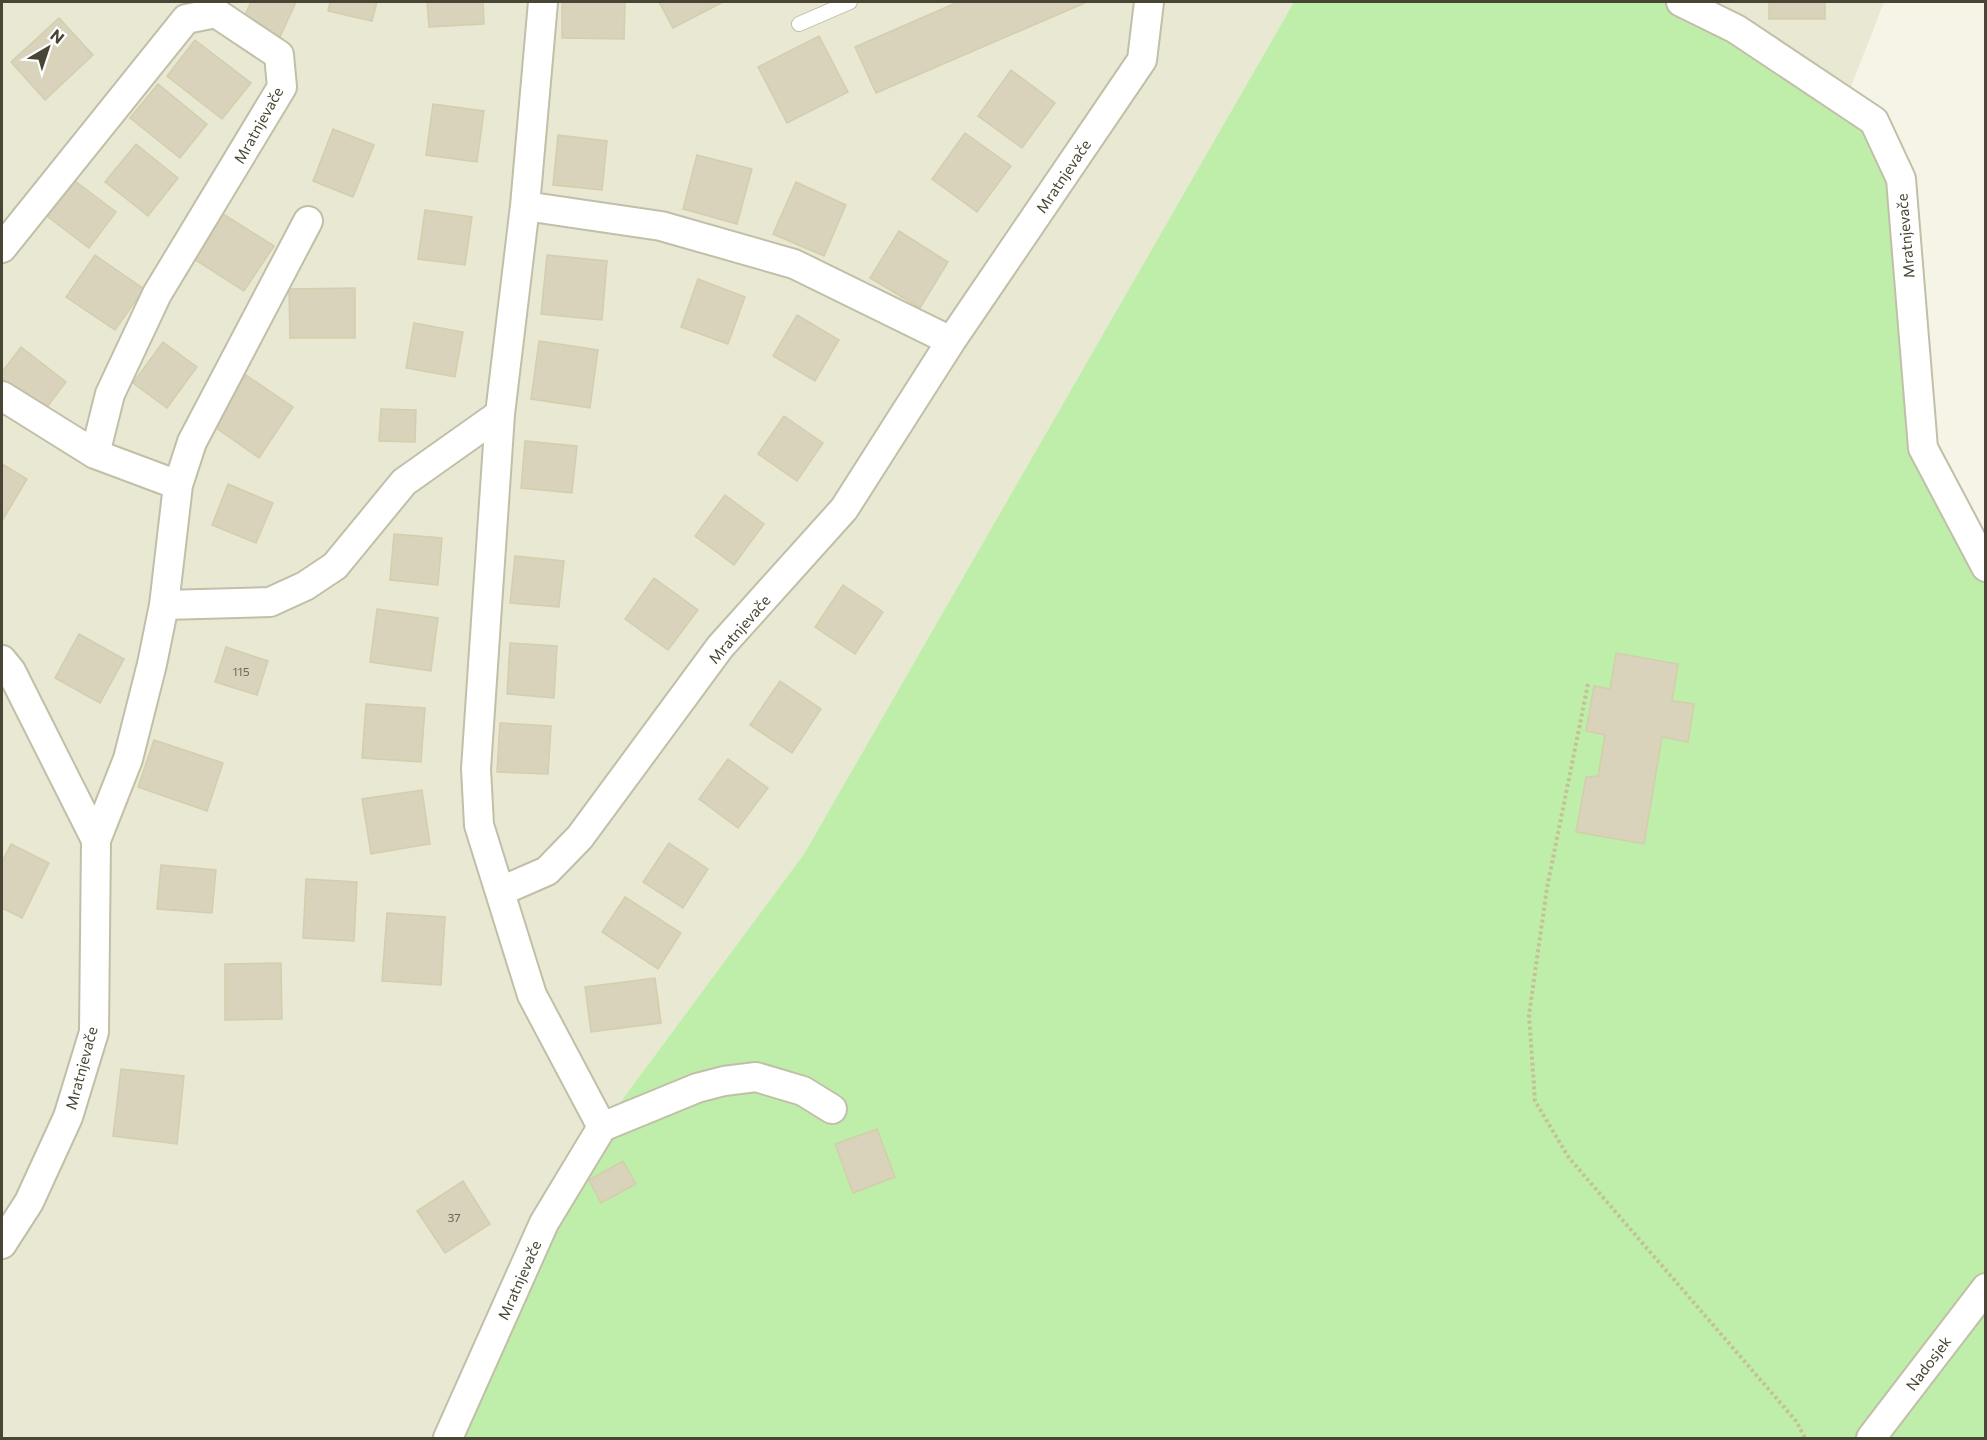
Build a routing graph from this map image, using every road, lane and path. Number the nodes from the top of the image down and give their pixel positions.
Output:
1 (543, 2) edge
2 (850, 2) edge
3 (1149, 2) edge
4 (1682, 2) edge
5 (799, 24) dead end
6 (525, 206) junction
7 (308, 221) dead end
8 (2, 248) edge
9 (951, 341) junction
10 (2, 396) edge
11 (500, 414) junction
12 (95, 454) junction
13 (178, 484) junction
14 (1986, 567) edge
15 (164, 605) junction
16 (2, 660) edge
17 (1588, 684) dead end
18 (96, 840) junction
19 (501, 891) junction
20 (832, 1109) dead end
21 (602, 1127) junction
22 (2, 1244) edge
23 (1986, 1288) edge
24 (448, 1438) edge
25 (1804, 1438) edge
26 (1870, 1438) edge

1 - 6 street
2 - 5 lane
3 - 9 street, Mratnjevače
4 - 14 street, Mratnjevače
6 - 9 street
6 - 11 street
7 - 13 street, Mratnjevače
8 - 12 street, Mratnjevače
9 - 19 street, Mratnjevače
10 - 12 street
11 - 15 street
11 - 19 street
12 - 13 street
13 - 15 street, Mratnjevače
15 - 18 street, Mratnjevače
16 - 18 street, Mratnjevače
17 - 25 path
18 - 22 street, Mratnjevače
19 - 21 street
20 - 21 street
21 - 24 street, Mratnjevače
23 - 26 street, Nadosjek

